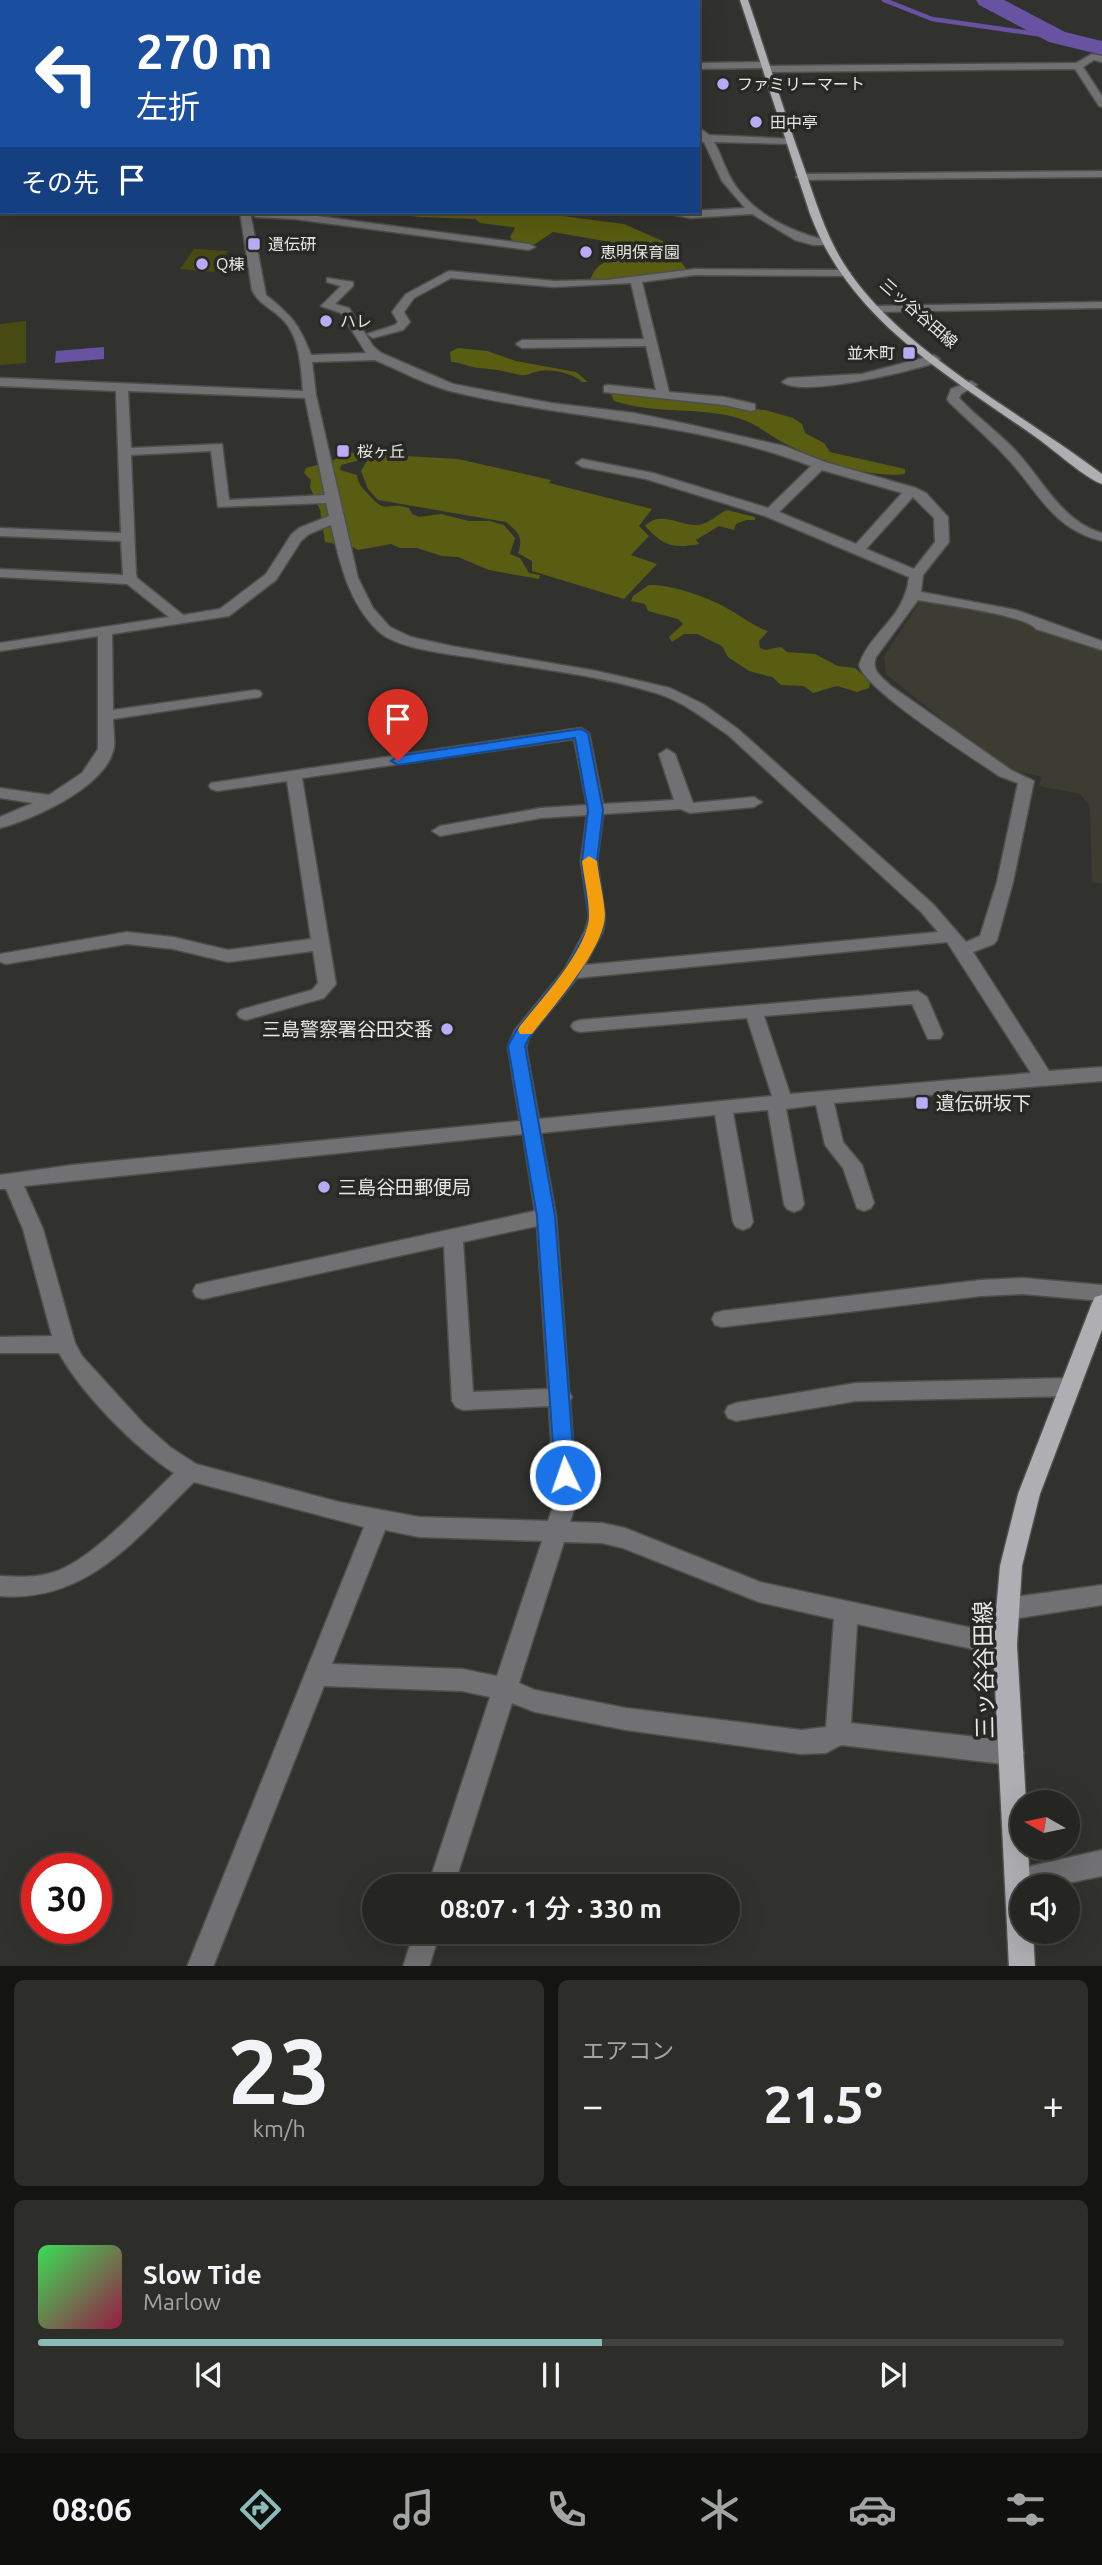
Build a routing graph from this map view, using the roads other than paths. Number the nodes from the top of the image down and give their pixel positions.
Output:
1 (744, 0) edge
2 (1102, 59) edge
3 (700, 66) edge
4 (1079, 66) junction
5 (767, 67) junction
6 (1102, 104) edge
7 (703, 138) edge
8 (789, 141) junction
9 (1102, 174) edge
10 (802, 177) junction
11 (755, 211) junction
12 (271, 214) edge
13 (685, 214) edge
14 (245, 216) edge
15 (826, 243) junction
16 (528, 247) dead end
17 (845, 273) junction
18 (331, 280) dead end
19 (636, 280) junction
20 (1102, 305) edge
21 (876, 309) junction
22 (350, 317) junction
23 (373, 334) junction
24 (650, 342) junction
25 (522, 344) dead end
26 (377, 356) junction
27 (306, 359) junction
28 (934, 359) junction
29 (0, 382) edge
30 (789, 382) dead end
31 (971, 385) junction
32 (122, 386) junction
33 (608, 388) dead end
34 (663, 394) junction
35 (310, 395) junction
36 (751, 407) dead end
37 (634, 417) junction
38 (123, 452) junction
39 (582, 463) dead end
40 (820, 465) junction
41 (1102, 480) edge
42 (911, 491) junction
43 (332, 499) junction
44 (770, 513) junction
45 (336, 518) junction
46 (0, 532) edge
47 (128, 537) junction
48 (1102, 537) edge
49 (857, 551) junction
50 (0, 573) edge
51 (916, 575) junction
52 (131, 580) junction
53 (914, 595) junction
54 (181, 620) junction
55 (105, 632) junction
56 (1102, 646) edge
57 (0, 647) edge
58 (255, 694) dead end
59 (106, 716) junction
60 (667, 754) dead end
61 (294, 776) junction
62 (217, 786) dead end
63 (0, 793) edge
64 (50, 800) junction
65 (754, 802) dead end
66 (682, 804) junction
67 (596, 810) junction
68 (0, 822) edge
69 (440, 831) dead end
70 (952, 936) junction
71 (321, 944) junction
72 (963, 950) junction
73 (6, 958) dead end
74 (572, 972) junction
75 (753, 1010) junction
76 (246, 1014) dead end
77 (580, 1026) dead end
78 (934, 1034) dead end
79 (1102, 1074) edge
80 (1043, 1077) junction
81 (824, 1099) junction
82 (780, 1103) junction
83 (723, 1109) junction
84 (533, 1127) junction
85 (6, 1181) edge
86 (864, 1203) dead end
87 (794, 1204) dead end
88 (546, 1216) junction
89 (743, 1222) dead end
90 (453, 1236) junction
91 (203, 1291) dead end
92 (1102, 1293) edge
93 (1102, 1303) edge
94 (722, 1320) dead end
95 (65, 1344) junction
96 (0, 1345) edge
97 (1070, 1387) junction
98 (561, 1398) junction
99 (736, 1412) dead end
100 (190, 1472) junction
101 (378, 1520) junction
102 (558, 1530) junction
103 (0, 1586) edge
104 (1102, 1595) edge
105 (1007, 1609) junction
106 (846, 1611) junction
107 (1005, 1645) junction
108 (316, 1675) junction
109 (504, 1689) junction
110 (838, 1733) junction
111 (1012, 1753) junction
112 (1102, 1863) edge
113 (445, 1874) edge
114 (1018, 1874) edge
115 (1053, 1874) edge
116 (423, 1944) edge
117 (1021, 1944) edge
118 (200, 1966) edge
119 (416, 1966) edge
120 (1022, 1966) edge

1 - 5 main road, 三ッ谷谷田線
2 - 4 street
3 - 5 street
4 - 5 street
4 - 6 street
5 - 8 main road, 三ッ谷谷田線
7 - 8 street
7 - 11 street
8 - 10 main road, 三ッ谷谷田線
9 - 10 street
10 - 15 main road, 三ッ谷谷田線
11 - 13 street
11 - 15 street
12 - 16 street
14 - 27 street
15 - 17 main road, 三ッ谷谷田線
17 - 19 street
17 - 21 main road, 三ッ谷谷田線
18 - 22 street
19 - 23 street
19 - 24 street
20 - 21 street
21 - 28 main road, 三ッ谷谷田線
22 - 23 street
22 - 26 street
23 - 37 street
24 - 25 street
24 - 34 street
26 - 27 street
26 - 37 street
27 - 35 street
28 - 30 street
28 - 31 main road, 三ッ谷谷田線
29 - 32 street
31 - 41 main road, 三ッ谷谷田線
31 - 48 street
32 - 35 street
32 - 38 street
33 - 34 street
34 - 36 street
35 - 43 street
37 - 40 street
38 - 43 street
38 - 47 street
39 - 44 street
40 - 42 street
40 - 44 street
42 - 49 street
42 - 51 street
43 - 45 street
44 - 49 street
45 - 54 street
45 - 70 street
46 - 47 street
47 - 52 street
49 - 51 street
50 - 52 street
51 - 53 street
52 - 54 street
53 - 56 street
53 - 72 street
54 - 55 street
55 - 57 street
55 - 59 street
58 - 59 street
59 - 64 street
60 - 66 street
61 - 62 street
61 - 67 street
61 - 71 street
63 - 64 street
64 - 68 street
65 - 66 street
66 - 67 street
67 - 69 street
67 - 74 street
70 - 72 street
70 - 74 street
71 - 73 street
71 - 76 street
72 - 80 street
74 - 84 street
75 - 77 street
75 - 78 street
75 - 82 street
79 - 80 street
80 - 81 street
81 - 82 street
81 - 86 street
82 - 83 street
82 - 87 street
83 - 84 street
83 - 89 street
84 - 85 street
84 - 88 street
85 - 95 street
88 - 90 street
88 - 98 street
90 - 91 street
90 - 98 street
92 - 94 street
93 - 97 main road, 三ッ谷谷田線
95 - 96 street
95 - 100 street
97 - 99 street
97 - 105 main road, 三ッ谷谷田線
98 - 102 street
100 - 101 street
100 - 103 street
101 - 102 street
101 - 108 street
102 - 106 street
102 - 109 street
104 - 105 street
105 - 107 main road, 三ッ谷谷田線
106 - 107 street
106 - 110 street
107 - 111 main road, 三ッ谷谷田線
108 - 109 street
108 - 118 street
109 - 110 street
109 - 113 street
110 - 111 street
111 - 114 main road, 三ッ谷谷田線
112 - 115 street
116 - 119 street
117 - 120 main road, 三ッ谷谷田線

